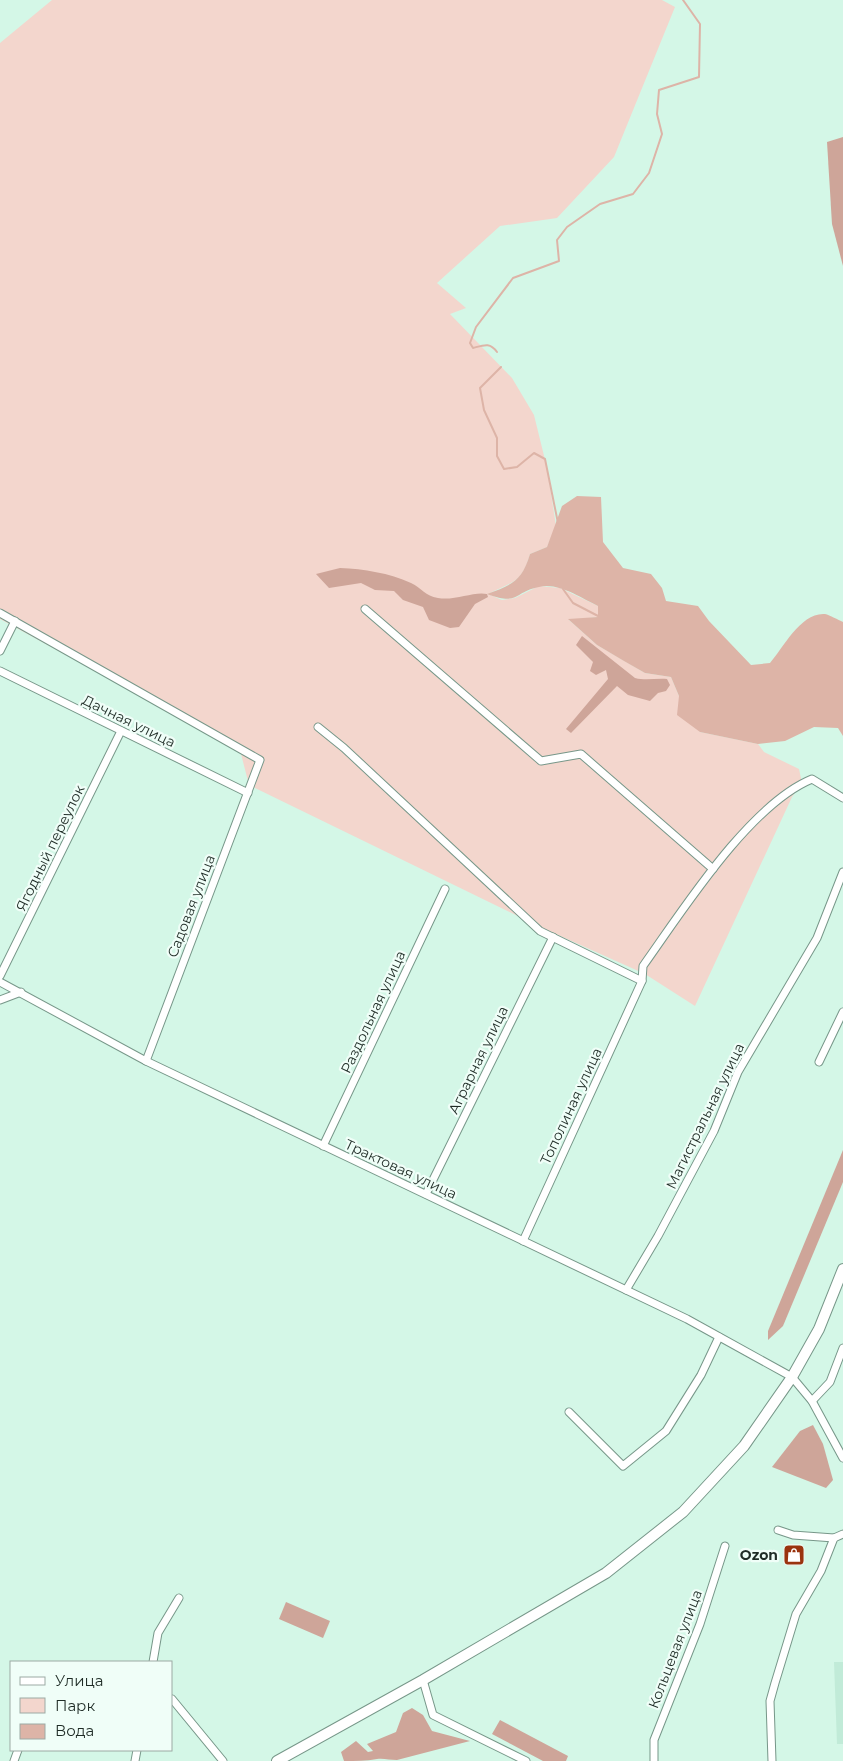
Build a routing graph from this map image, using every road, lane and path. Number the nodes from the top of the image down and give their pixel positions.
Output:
1 (365, 609) dead end
2 (0, 613) edge
3 (15, 622) junction
4 (0, 651) edge
5 (0, 671) edge
6 (318, 727) dead end
7 (122, 731) junction
8 (248, 792) junction
9 (843, 798) edge
10 (713, 869) junction
11 (843, 872) edge
12 (445, 889) dead end
13 (553, 937) junction
14 (0, 976) edge
15 (642, 981) junction
16 (0, 982) edge
17 (21, 992) junction
18 (0, 1000) edge
19 (843, 1012) edge
20 (146, 1061) junction
21 (819, 1062) dead end
22 (323, 1146) junction
23 (426, 1194) junction
24 (523, 1241) junction
25 (843, 1269) edge
26 (626, 1290) junction
27 (719, 1336) junction
28 (843, 1348) edge
29 (792, 1377) junction
30 (812, 1401) junction
31 (569, 1412) dead end
32 (843, 1458) edge
33 (778, 1530) dead end
34 (843, 1534) edge
35 (834, 1538) junction
36 (725, 1546) dead end
37 (179, 1598) dead end
38 (153, 1661) edge
39 (422, 1680) junction
40 (172, 1699) edge
41 (223, 1761) edge
42 (277, 1761) edge
43 (526, 1761) edge
44 (654, 1761) edge
45 (772, 1761) edge

1 - 10 street
2 - 3 street
3 - 4 street
3 - 8 street, Садовая улица
5 - 7 street, Дачная улица
6 - 13 street
7 - 8 street, Дачная улица
7 - 14 street, Ягодный переулок
8 - 20 street, Садовая улица
9 - 10 street, Тополиная улица
10 - 15 street, Тополиная улица
11 - 26 street, Магистральная улица
12 - 22 street, Раздольная улица
13 - 15 street
13 - 23 street, Аграрная улица
15 - 24 street, Тополиная улица
16 - 17 street, Трактовая улица
17 - 18 street
17 - 20 street, Трактовая улица
19 - 21 street
20 - 22 street, Трактовая улица
22 - 23 street, Трактовая улица
23 - 24 street, Трактовая улица
24 - 26 street, Трактовая улица
25 - 29 main road
26 - 27 street, Трактовая улица
27 - 29 street, Трактовая улица
27 - 31 street
28 - 30 street
29 - 30 street
29 - 39 main road
30 - 32 street
33 - 35 street
34 - 35 street
35 - 45 street
36 - 44 street, Кольцевая улица
37 - 38 street
39 - 42 main road
39 - 43 street
40 - 41 street

